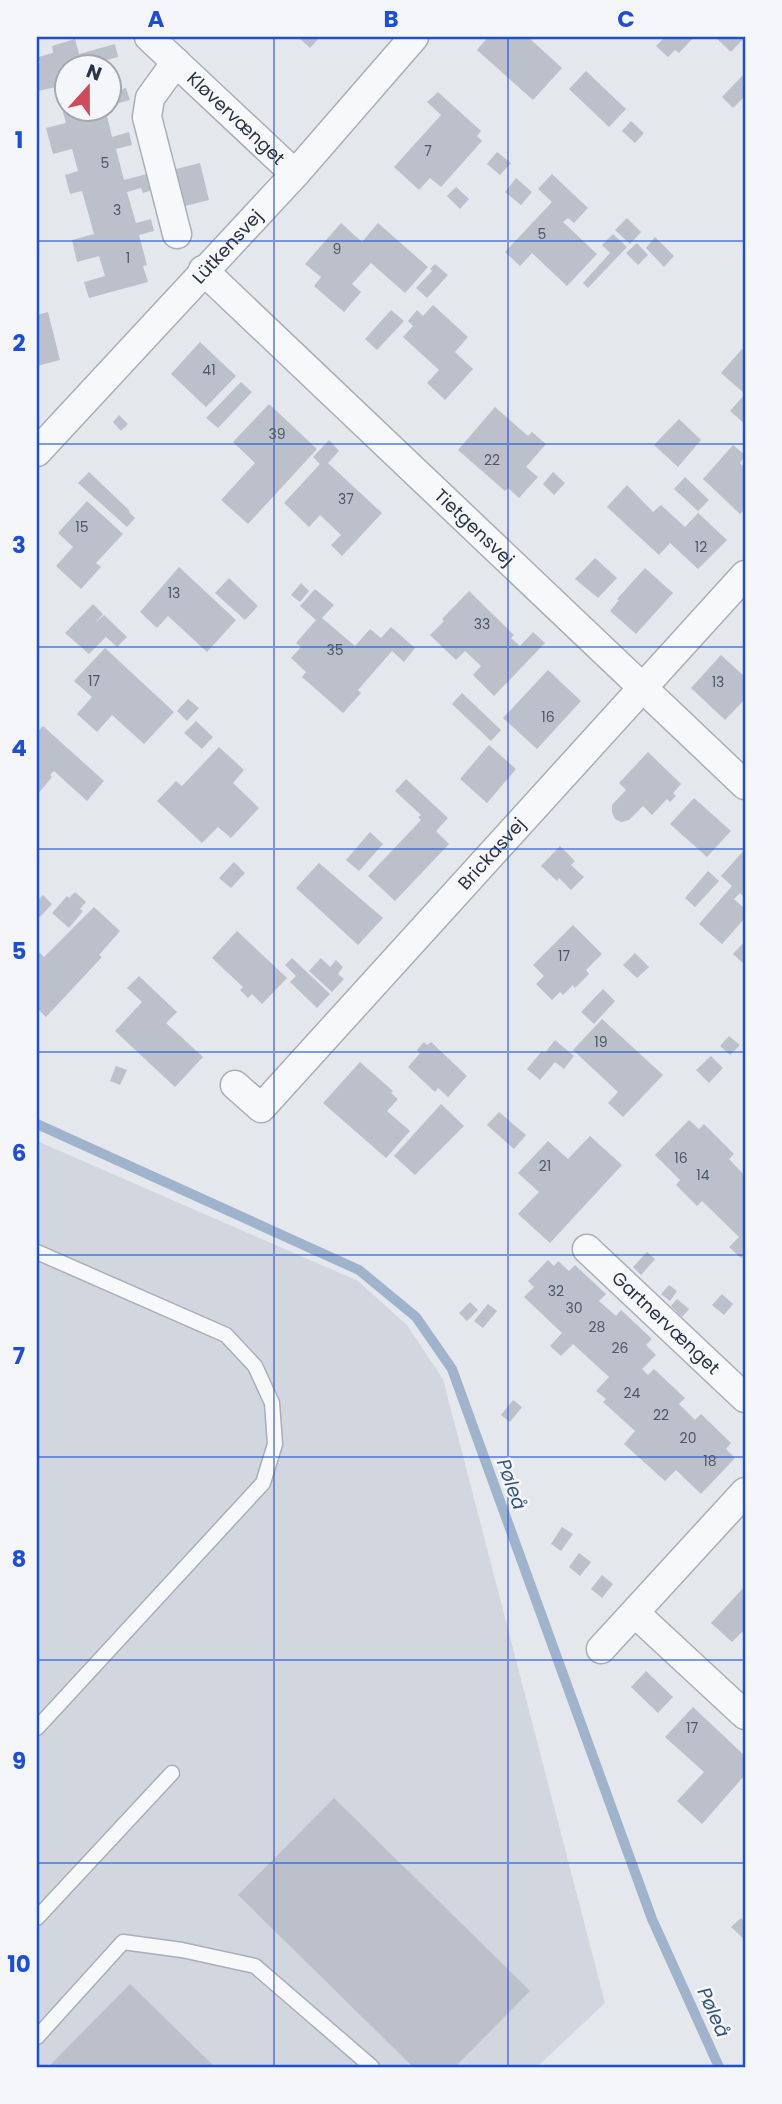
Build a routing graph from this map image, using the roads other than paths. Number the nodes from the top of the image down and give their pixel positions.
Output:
1 (149, 37) edge
2 (414, 37) edge
3 (176, 62) junction
4 (295, 173) junction
5 (177, 234) dead end
6 (203, 270) junction
7 (37, 450) edge
8 (745, 575) edge
9 (642, 687) junction
10 (745, 785) edge
11 (235, 1084) dead end
12 (587, 1249) dead end
13 (37, 1252) edge
14 (745, 1398) edge
15 (745, 1492) edge
16 (635, 1613) junction
17 (601, 1649) dead end
18 (745, 1714) edge
19 (37, 1728) edge
20 (172, 1773) dead end
21 (37, 1918) edge
22 (37, 2037) edge
23 (372, 2067) edge

1 - 3 street, Kløvervænget
2 - 4 street, Lütkensvej
3 - 4 street, Kløvervænget
3 - 5 street, Kløvervænget
4 - 6 street, Lütkensvej
6 - 7 street, Lütkensvej
6 - 9 street, Tietgensvej
8 - 9 street, Brickasvej
9 - 10 street, Tietgensvej
9 - 11 street, Brickasvej
12 - 14 street, Gartnervænget
13 - 19 lane
15 - 16 street
16 - 17 street
16 - 18 street
20 - 21 lane
22 - 23 lane

